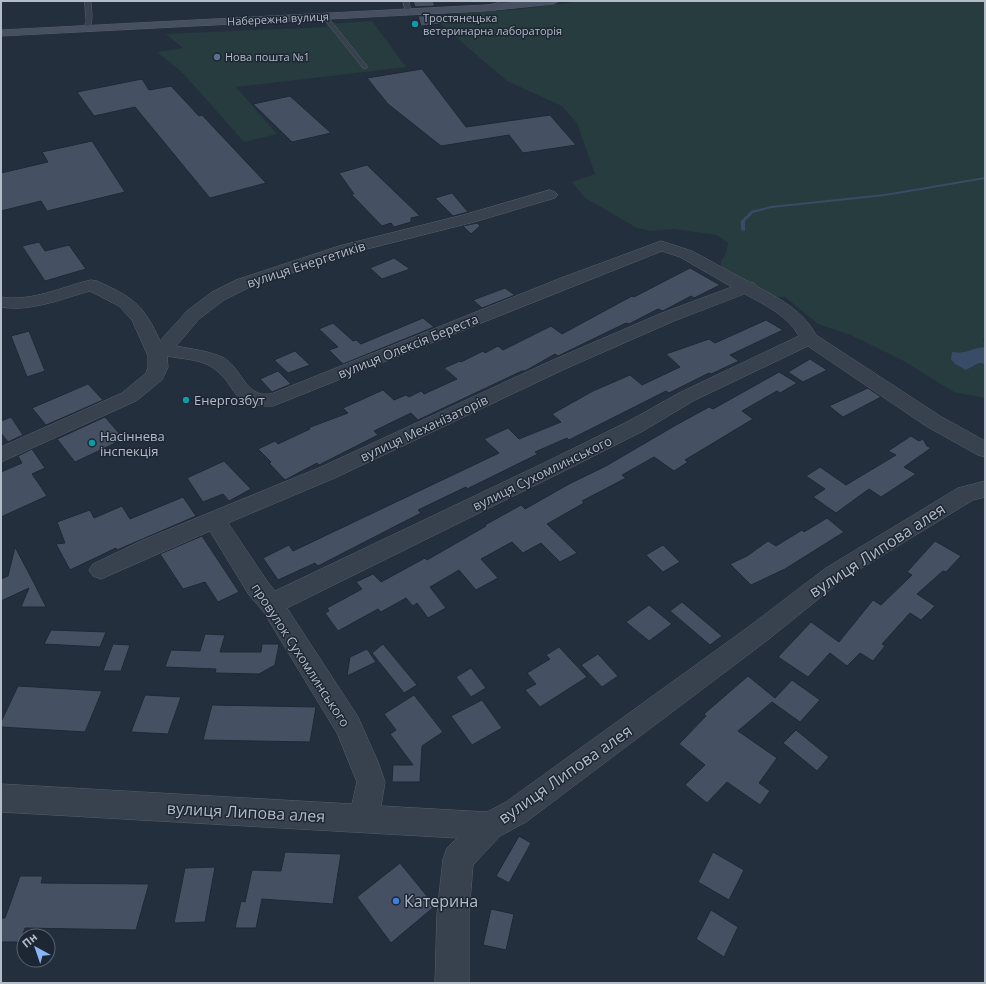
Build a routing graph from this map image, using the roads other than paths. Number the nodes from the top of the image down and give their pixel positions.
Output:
1 (88, 1) edge
2 (406, 1) edge
3 (516, 1) edge
4 (554, 1) edge
5 (491, 8) junction
6 (409, 12) junction
7 (325, 17) junction
8 (86, 29) junction
9 (1, 33) edge
10 (364, 67) dead end
11 (550, 195) dead end
12 (748, 287) junction
13 (1, 302) edge
14 (810, 338) junction
15 (160, 353) junction
16 (985, 450) edge
17 (1, 455) edge
18 (985, 489) edge
19 (215, 521) junction
20 (101, 570) dead end
21 (272, 604) junction
22 (1, 798) edge
23 (364, 819) junction
24 (489, 826) junction
25 (452, 983) edge

1 - 8 lane
2 - 6 lane
3 - 5 street
4 - 5 main road, Набережна вулиця
5 - 6 main road, Набережна вулиця
6 - 7 main road, Набережна вулиця
7 - 8 main road, Набережна вулиця
7 - 10 lane
8 - 9 main road, Набережна вулиця
11 - 15 street, вулиця Енергетиків
12 - 14 street
12 - 15 street, вулиця Олексія Береста
12 - 19 street, вулиця Механізаторів
13 - 15 street
14 - 16 street
14 - 21 street, вулиця Сухомлинського
15 - 17 street
18 - 24 street, вулиця Липова алея
19 - 20 street, вулиця Механізаторів
19 - 21 street, провулок Сухомлинського
21 - 23 street, провулок Сухомлинського
22 - 23 street, вулиця Липова алея
23 - 24 street, вулиця Липова алея
24 - 25 street

